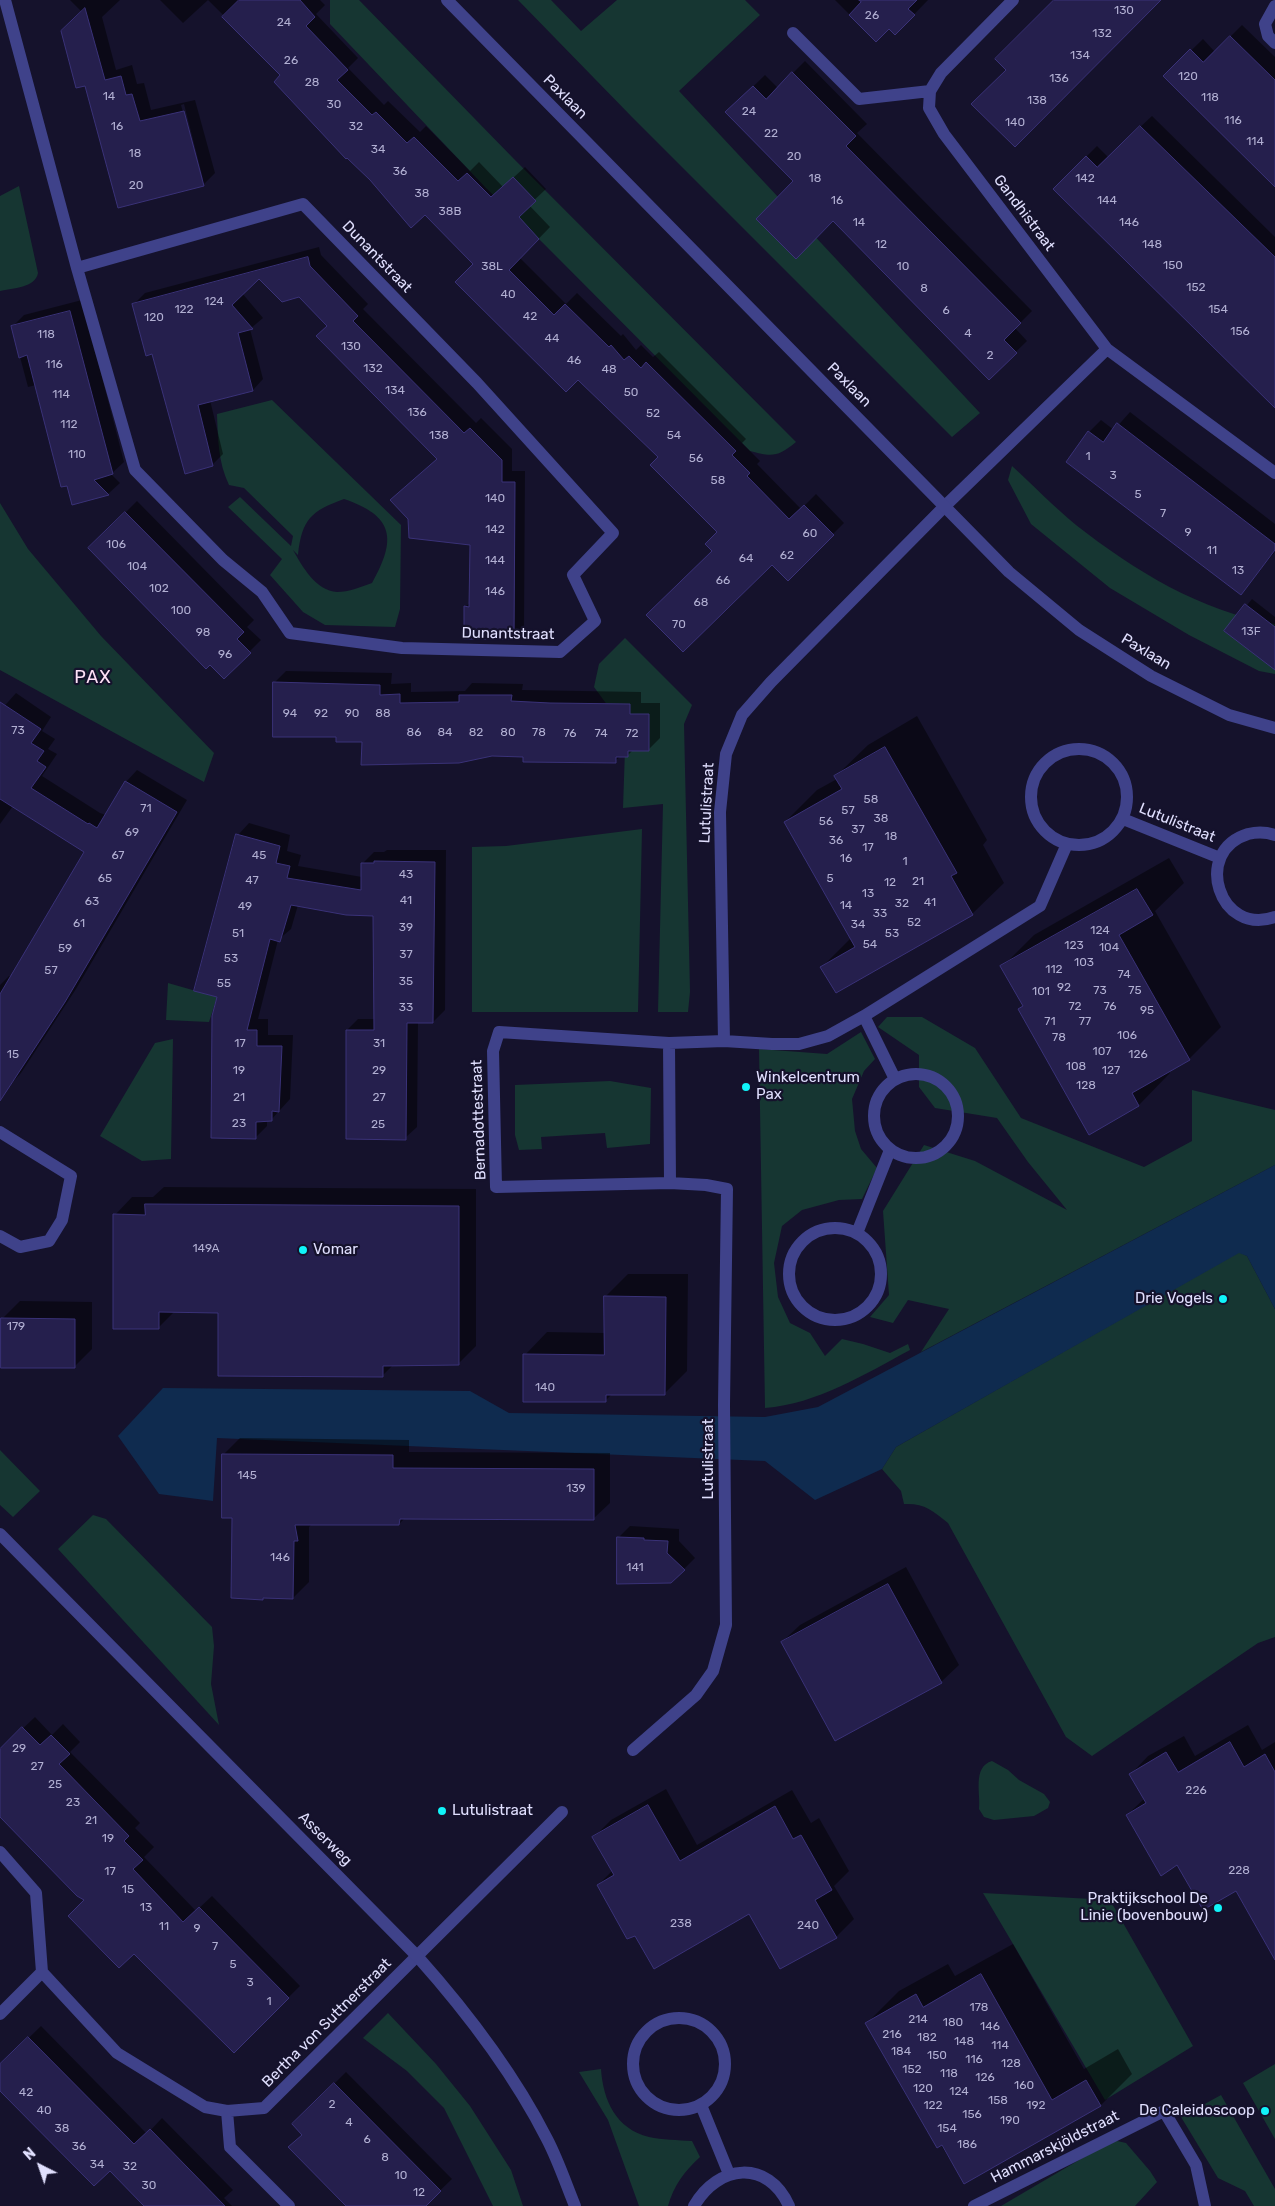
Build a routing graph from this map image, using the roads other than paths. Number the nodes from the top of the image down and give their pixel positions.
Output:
1 (5, 0) edge
2 (447, 0) edge
3 (1013, 0) edge
4 (1275, 6) edge
5 (793, 33) dead end
6 (1275, 43) edge
7 (930, 91) junction
8 (77, 268) junction
9 (1107, 349) junction
10 (1275, 473) edge
11 (945, 506) junction
12 (1275, 728) edge
13 (1123, 818) junction
14 (1275, 835) edge
15 (1067, 844) junction
16 (1220, 858) junction
17 (1275, 917) edge
18 (864, 1016) junction
19 (724, 1041) junction
20 (669, 1043) junction
21 (895, 1079) junction
22 (0, 1132) edge
23 (890, 1150) junction
24 (670, 1183) junction
25 (857, 1233) junction
26 (0, 1236) edge
27 (0, 1534) edge
28 (633, 1750) dead end
29 (562, 1812) dead end
30 (0, 1852) edge
31 (417, 1956) junction
32 (42, 1972) junction
33 (0, 2014) edge
34 (701, 2105) junction
35 (228, 2110) junction
36 (729, 2174) junction
37 (289, 2206) edge
38 (575, 2206) edge
39 (694, 2206) edge
40 (789, 2206) edge
41 (974, 2206) edge
42 (1205, 2206) edge

1 - 8 street, Dunantstraat
2 - 11 street, Paxlaan
3 - 7 street
4 - 6 street
5 - 7 street
7 - 9 street, Gandhistraat
8 - 8 street, Dunantstraat
9 - 10 street, Gandhistraat
9 - 11 street
11 - 12 street, Paxlaan
11 - 19 street, Lutulistraat
13 - 15 street, Lutulistraat
13 - 15 street, Lutulistraat
13 - 16 street, Lutulistraat
14 - 16 street, Lutulistraat
15 - 18 street
16 - 17 street, Lutulistraat
18 - 19 street
18 - 21 street
19 - 20 street, Bernadottestraat
20 - 24 street
20 - 24 street, Bernadottestraat
21 - 23 street
21 - 23 street
22 - 26 street
23 - 25 street
24 - 28 street, Lutulistraat
25 - 25 street
27 - 31 street, Asserweg
29 - 31 street
30 - 32 street
31 - 35 street, Bertha von Suttnerstraat
31 - 38 street, Asserweg
32 - 33 street
32 - 35 street, Bertha von Suttnerstraat
34 - 34 street
34 - 36 street
35 - 37 street
36 - 39 street
36 - 40 street
41 - 42 street, Hammarskjöldstraat

